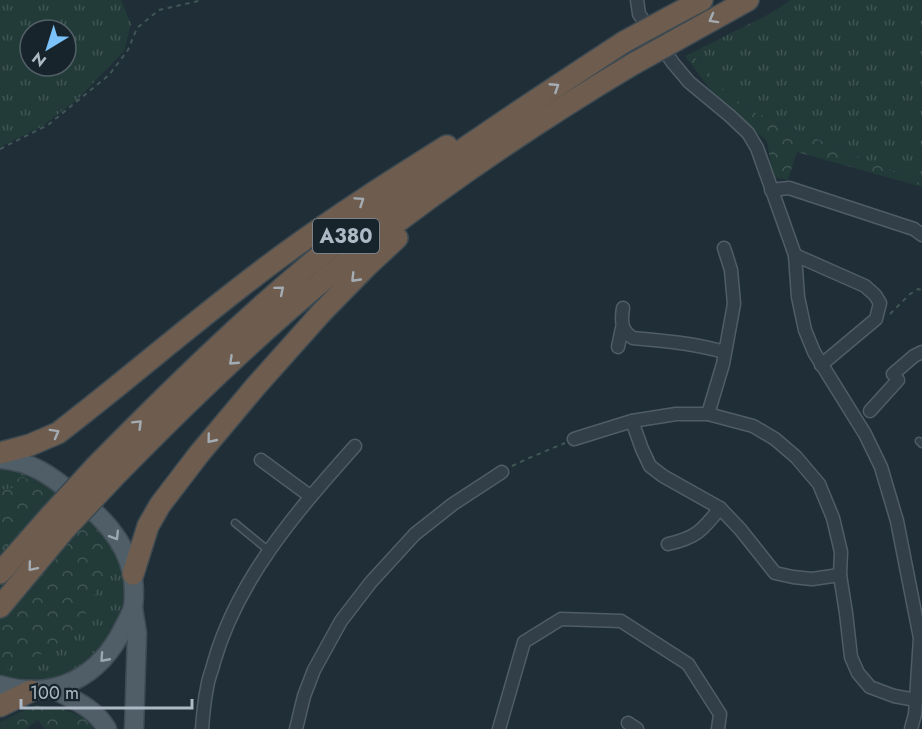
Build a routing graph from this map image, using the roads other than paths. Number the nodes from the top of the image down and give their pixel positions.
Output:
1 (637, 0) edge
2 (702, 0) edge
3 (748, 0) edge
4 (522, 108) junction
5 (492, 154) junction
6 (771, 189) junction
7 (922, 234) edge
8 (724, 248) dead end
9 (795, 255) junction
10 (623, 309) dead end
11 (622, 328) junction
12 (618, 347) dead end
13 (724, 352) junction
14 (922, 352) edge
15 (821, 365) junction
16 (870, 411) dead end
17 (708, 414) junction
18 (632, 421) junction
19 (574, 439) road end
20 (355, 446) dead end
21 (0, 453) edge
22 (0, 459) edge
23 (261, 460) dead end
24 (105, 472) junction
25 (502, 472) road end
26 (310, 496) junction
27 (720, 508) junction
28 (58, 522) junction
29 (235, 523) dead end
30 (668, 544) dead end
31 (270, 552) junction
32 (0, 573) edge
33 (133, 574) junction
34 (840, 575) junction
35 (0, 607) edge
36 (133, 608) junction
37 (0, 686) edge
38 (53, 688) junction
39 (31, 691) junction
40 (916, 700) junction
41 (0, 706) edge
42 (107, 729) edge
43 (134, 729) edge
44 (202, 729) edge
45 (296, 729) edge
46 (499, 729) edge
47 (718, 729) edge
48 (911, 729) edge

1 - 6 street
4 -> 2 highway, A380, bridge
3 -> 5 highway, A380, bridge
21 -> 4 highway, A380
24 -> 4 highway, A380
5 -> 24 highway, A380
5 -> 33 highway, A380
6 - 7 street
6 - 9 street
8 - 13 street
9 - 15 street
9 - 15 street
10 - 11 street
11 - 12 street
11 - 13 street
13 - 17 street
14 - 16 street
15 - 40 street
17 - 18 street
17 - 34 street
18 - 19 street
18 - 27 street
20 - 26 street
22 -> 33 main road
23 - 26 street
24 - 28 highway, A380, bridge
25 - 45 street
26 - 31 street
27 - 30 street
27 - 34 street
28 - 32 highway, A380
28 -> 35 highway, A380
29 - 31 lane
31 - 44 street
33 - 36 main road
34 - 40 street
36 -> 38 main road
36 - 43 main road
37 - 39 main road
38 - 39 main road
38 - 42 main road
39 - 41 highway
40 - 48 street
46 - 47 street

